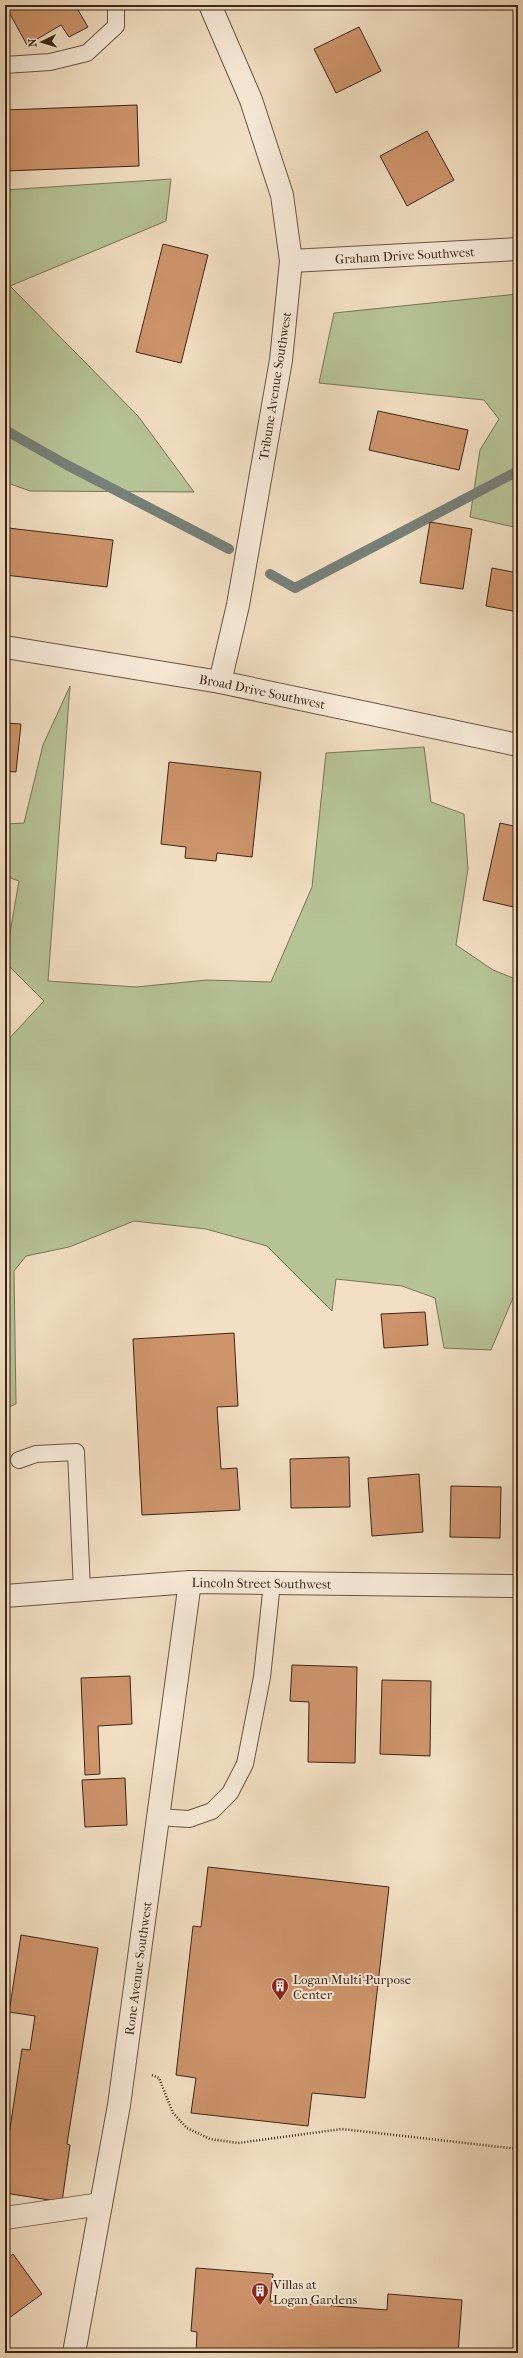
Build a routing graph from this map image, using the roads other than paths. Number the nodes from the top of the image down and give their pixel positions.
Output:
1 (116, 5) edge
2 (210, 5) edge
3 (5, 65) edge
4 (518, 249) edge
5 (291, 261) junction
6 (5, 647) edge
7 (220, 682) junction
8 (518, 745) edge
9 (19, 1460) dead end
10 (190, 1582) junction
11 (272, 1583) junction
12 (518, 1586) edge
13 (82, 1590) junction
14 (5, 1596) edge
15 (158, 1818) junction
16 (101, 2204) junction
17 (5, 2218) edge
18 (74, 2353) edge

1 - 3 lane
2 - 5 street, Tribune Avenue Southwest
4 - 5 street, Graham Drive Southwest
5 - 7 street, Tribune Avenue Southwest
6 - 7 street, Broad Drive Southwest
7 - 8 street, Broad Drive Southwest
9 - 13 lane
10 - 11 street, Lincoln Street Southwest
10 - 13 street, Lincoln Street Southwest
10 - 15 street, Rone Avenue Southwest
11 - 12 street, Lincoln Street Southwest
11 - 15 lane
13 - 14 street, Lincoln Street Southwest
15 - 16 street, Rone Avenue Southwest
16 - 17 street
16 - 18 street, Rone Avenue Southwest

